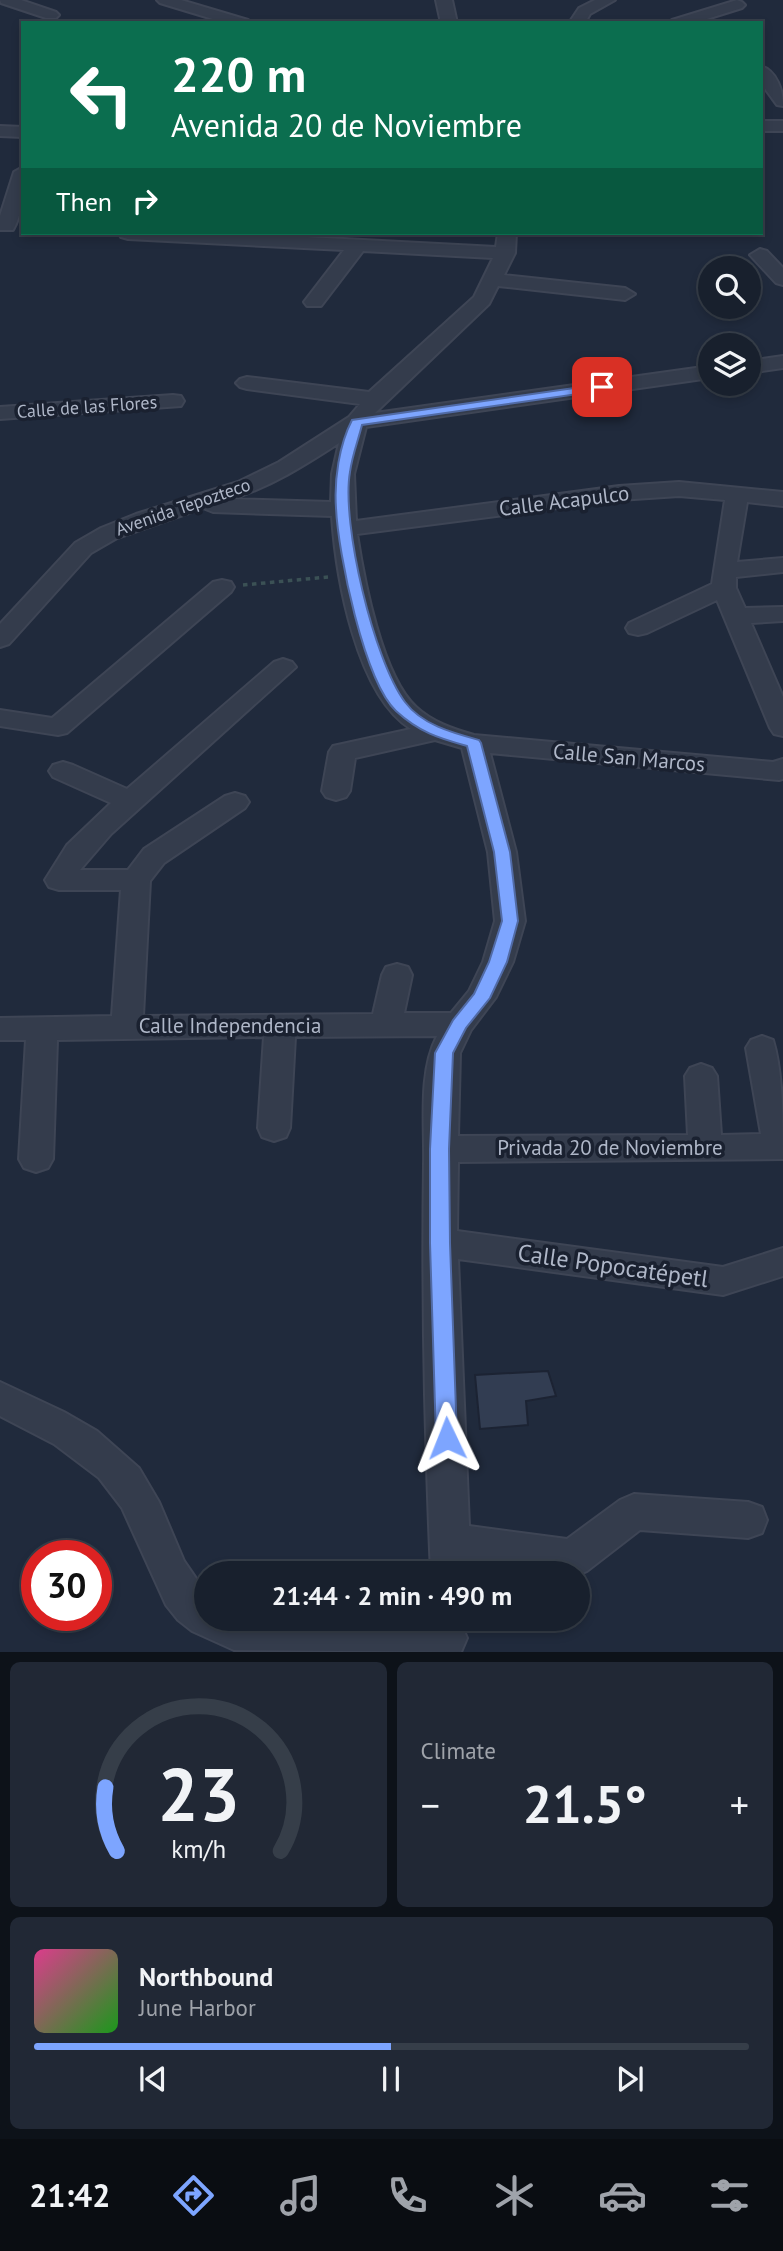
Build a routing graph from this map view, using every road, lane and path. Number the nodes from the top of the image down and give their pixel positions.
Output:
1 (6, 0) edge
2 (165, 0) edge
3 (241, 0) edge
4 (444, 0) edge
5 (607, 0) edge
6 (731, 0) edge
7 (53, 13) edge
8 (236, 21) edge
9 (239, 21) edge
10 (449, 21) edge
11 (578, 21) edge
12 (684, 21) edge
13 (763, 74) edge
14 (783, 101) edge
15 (783, 126) edge
16 (763, 127) edge
17 (0, 131) edge
18 (21, 132) edge
19 (21, 180) edge
20 (9, 226) edge
21 (166, 235) edge
22 (506, 243) edge
23 (358, 245) junction
24 (760, 255) dead end
25 (783, 279) edge
26 (493, 280) junction
27 (625, 294) dead end
28 (314, 302) dead end
29 (783, 362) edge
30 (761, 365) edge
31 (698, 374) edge
32 (247, 383) dead end
33 (374, 400) junction
34 (173, 401) dead end
35 (0, 413) edge
36 (356, 422) junction
37 (737, 494) junction
38 (783, 499) edge
39 (196, 505) junction
40 (344, 519) junction
41 (783, 565) edge
42 (353, 574) junction
43 (724, 580) junction
44 (222, 587) joint
45 (783, 614) edge
46 (737, 616) junction
47 (638, 628) dead end
48 (0, 639) edge
49 (283, 667) dead end
50 (0, 718) edge
51 (783, 728) edge
52 (434, 732) junction
53 (474, 743) junction
54 (783, 768) edge
55 (63, 771) dead end
56 (336, 792) dead end
57 (129, 801) junction
58 (235, 802) dead end
59 (136, 880) junction
60 (397, 975) dead end
61 (460, 1024) junction
62 (386, 1025) junction
63 (127, 1026) junction
64 (280, 1026) junction
65 (0, 1029) edge
66 (42, 1029) junction
67 (762, 1048) dead end
68 (701, 1076) dead end
69 (274, 1128) dead end
70 (705, 1147) junction
71 (440, 1149) junction
72 (36, 1159) dead end
73 (440, 1243) junction
74 (783, 1262) edge
75 (0, 1398) edge
76 (748, 1520) dead end
77 (451, 1558) edge
78 (194, 1607) edge
79 (234, 1631) edge
80 (447, 1637) edge

1 - 7 street
2 - 8 street
3 - 9 street
4 - 10 street
5 - 11 street
6 - 12 street
13 - 14 street
15 - 16 street
17 - 18 street
19 - 20 street
21 - 23 street
22 - 23 street
22 - 26 street, Avenida Tepozteco
23 - 28 street
24 - 25 street
26 - 27 street
26 - 33 street, Avenida Tepozteco
29 - 30 street
31 - 36 street
32 - 33 street
33 - 36 street, Avenida Tepozteco
34 - 35 street, Calle de las Flores
36 - 39 street, Avenida Tepozteco
36 - 40 street
37 - 38 street, Calle Acapulco
37 - 40 street, Calle Acapulco
37 - 43 street
39 - 40 street, Calle Acapulco
39 - 48 street, Avenida Tepozteco
40 - 42 street
41 - 43 street
42 - 44 path
42 - 52 street
43 - 46 street
43 - 47 street
44 - 50 street
45 - 46 street
46 - 51 street
49 - 57 street
52 - 53 street, Calle San Marcos
52 - 56 street
53 - 54 street, Calle San Marcos
53 - 61 street
55 - 57 street
57 - 59 street
58 - 59 street
59 - 63 street
60 - 62 street
61 - 62 street, Calle Independencia
61 - 71 street
62 - 64 street, Calle Independencia
63 - 64 street, Calle Independencia
63 - 66 street, Calle Independencia
64 - 69 street
65 - 66 street, Calle Independencia
66 - 72 street
67 - 70 street, Privada 20 de Noviembre
68 - 70 street
70 - 71 street, Privada 20 de Noviembre
71 - 73 street
73 - 74 street, Calle Popocatépetl
73 - 77 street
75 - 78 street
76 - 77 street
79 - 80 street

